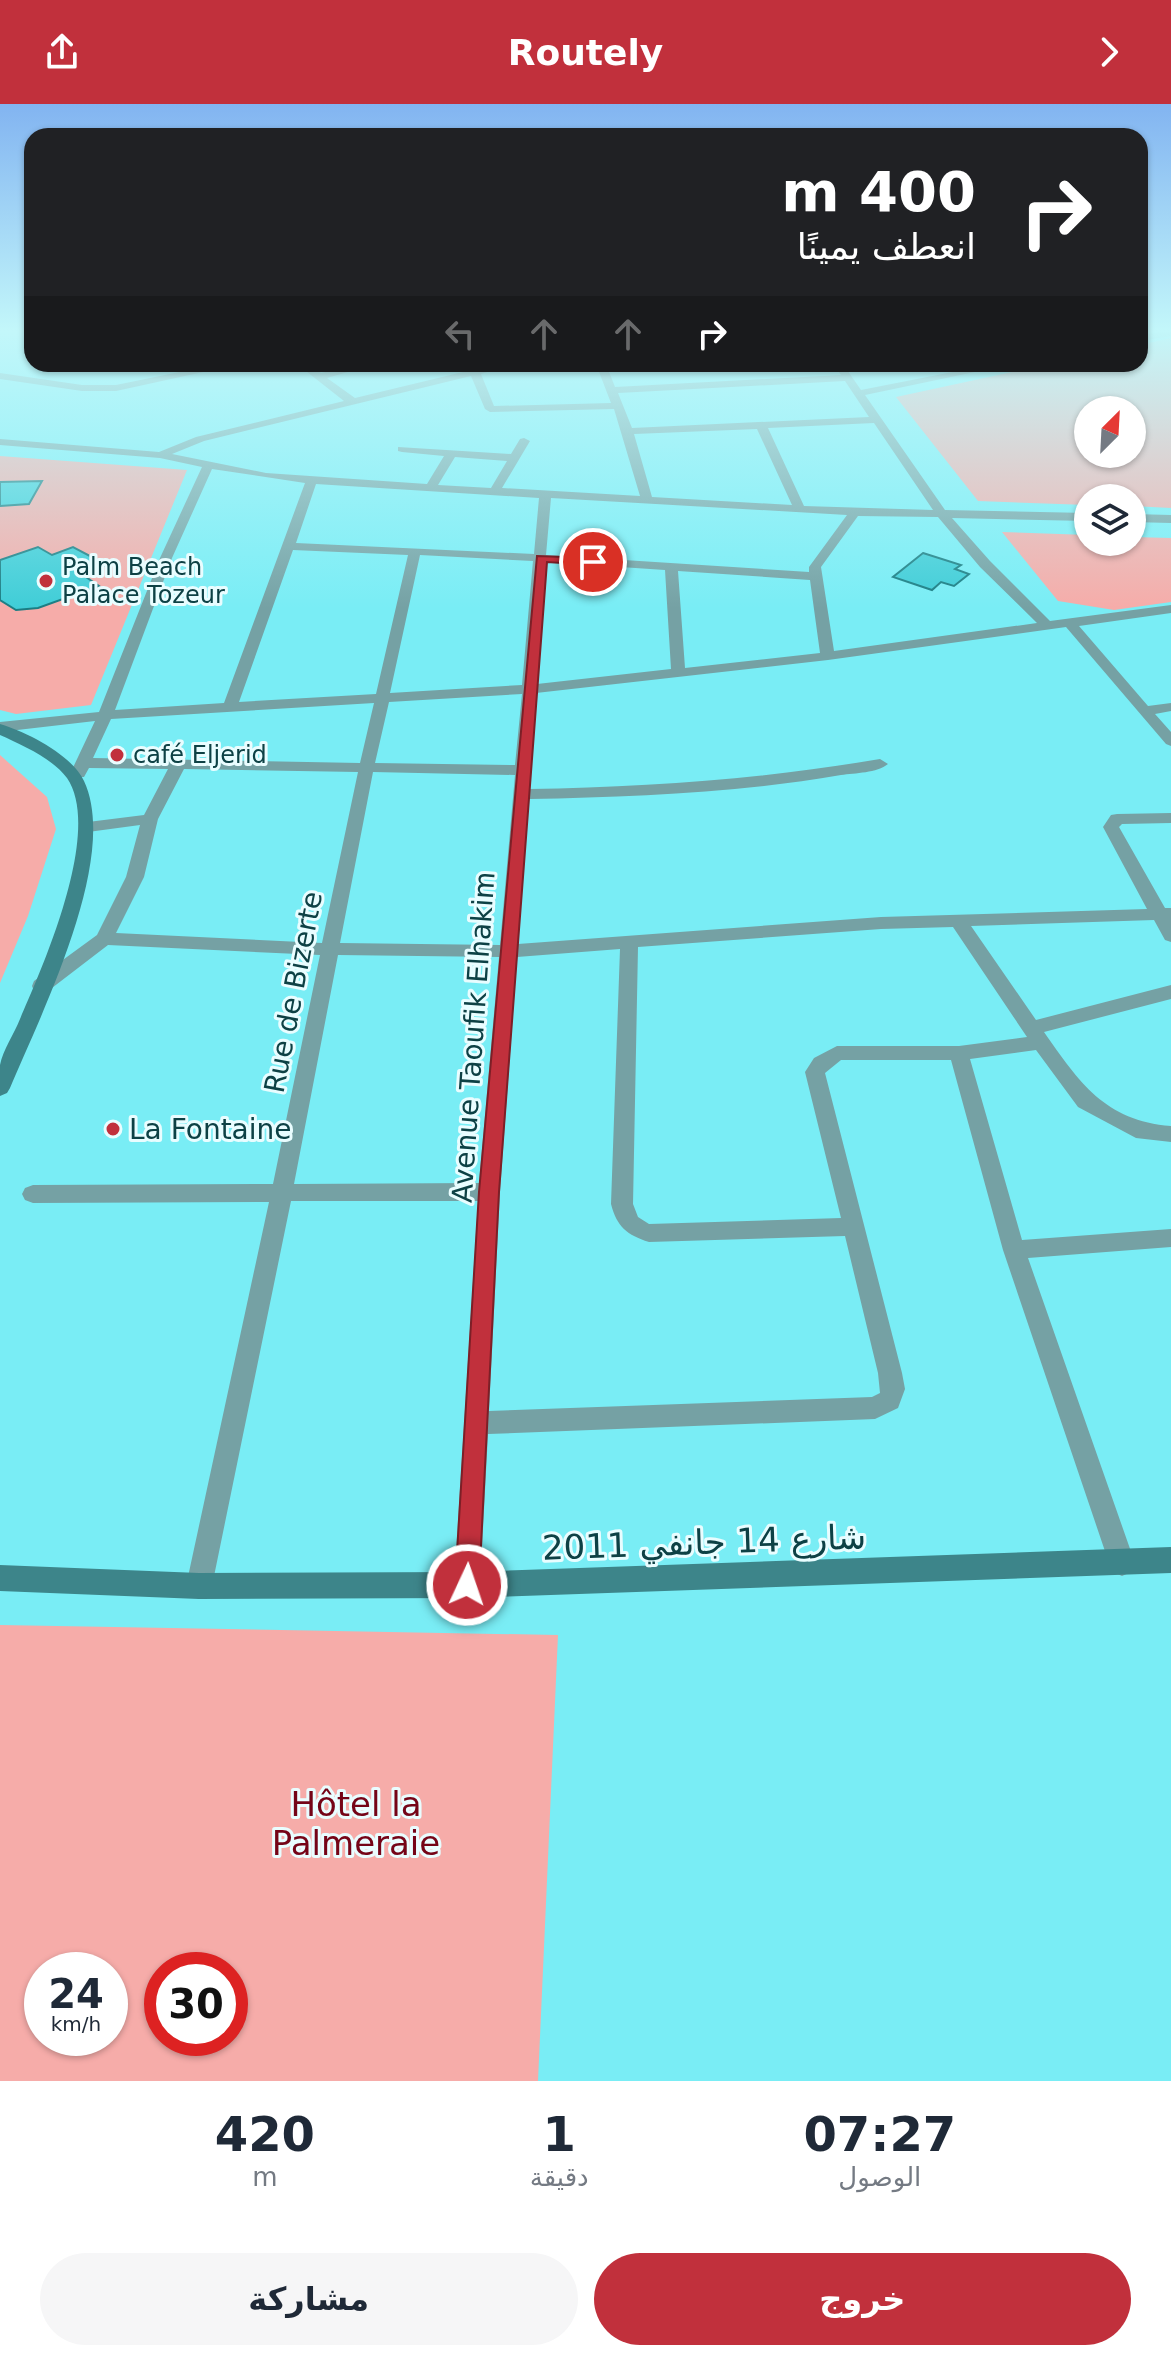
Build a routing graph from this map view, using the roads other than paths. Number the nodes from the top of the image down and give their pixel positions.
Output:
1 (265, 423) edge
2 (624, 423) edge
3 (801, 423) edge
4 (878, 423) edge
5 (761, 425) junction
6 (628, 431) junction
7 (524, 441) dead end
8 (0, 442) edge
9 (402, 449) dead end
10 (451, 453) junction
11 (160, 455) junction
12 (514, 458) junction
13 (208, 465) junction
14 (312, 480) junction
15 (431, 487) junction
16 (495, 491) junction
17 (545, 494) junction
18 (647, 500) junction
19 (800, 509) junction
20 (855, 512) junction
21 (941, 513) junction
22 (1074, 517) edge
23 (1146, 518) edge
24 (1171, 519) edge
25 (287, 546) junction
26 (415, 551) junction
27 (541, 558) junction
28 (671, 567) junction
29 (816, 576) junction
30 (1171, 609) edge
31 (1070, 623) junction
32 (1047, 626) junction
33 (828, 656) junction
34 (678, 674) junction
35 (530, 689) junction
36 (384, 698) junction
37 (230, 706) junction
38 (1171, 707) edge
39 (1144, 711) junction
40 (105, 716) junction
41 (0, 728) edge
42 (1171, 741) edge
43 (880, 764) dead end
44 (178, 765) junction
45 (366, 767) junction
46 (524, 770) junction
47 (80, 771) junction
48 (519, 794) junction
49 (1171, 818) edge
50 (150, 819) junction
51 (88, 827) junction
52 (1166, 914) edge
53 (957, 919) junction
54 (1171, 936) edge
55 (104, 939) junction
56 (629, 943) junction
57 (330, 949) junction
58 (509, 951) junction
59 (41, 986) junction
60 (1171, 992) edge
61 (1036, 1035) junction
62 (959, 1053) junction
63 (0, 1088) edge
64 (1171, 1134) edge
65 (489, 1192) junction
66 (33, 1194) dead end
67 (281, 1195) junction
68 (852, 1227) junction
69 (1171, 1238) edge
70 (1014, 1250) junction
71 (476, 1423) junction
72 (1171, 1560) edge
73 (1122, 1563) junction
74 (0, 1578) edge
75 (467, 1585) junction
76 (199, 1586) junction

1 - 11 street
2 - 6 street
3 - 5 street
4 - 21 street
5 - 6 street
5 - 19 street
6 - 18 street
7 - 12 street
8 - 11 street
9 - 10 street
10 - 12 street
10 - 15 street
11 - 13 street
12 - 16 street
13 - 14 street
13 - 40 street
14 - 15 street
14 - 25 street
15 - 16 street
16 - 17 street
17 - 18 street
17 - 27 street, Avenue Taoufik Elhakim
18 - 19 street
19 - 20 street
20 - 21 street
20 - 29 street
21 - 22 street
21 - 32 street
23 - 24 street
25 - 26 street
25 - 37 street
26 - 27 street
26 - 36 street, Rue de Bizerte
27 - 28 street
27 - 35 street, Avenue Taoufik Elhakim
28 - 29 street
28 - 34 street
29 - 33 street
30 - 31 street
31 - 32 street
31 - 39 street
32 - 33 street
33 - 34 street
34 - 35 street
35 - 36 street
35 - 46 street, Avenue Taoufik Elhakim
36 - 37 street
36 - 45 street, Rue de Bizerte
37 - 40 street
38 - 39 street
39 - 42 street
40 - 41 street
40 - 47 street
41 - 47 main road
43 - 48 street
44 - 45 street
44 - 47 street
44 - 50 street
45 - 46 street
45 - 57 street, Rue de Bizerte
46 - 48 street, Avenue Taoufik Elhakim
47 - 51 main road
48 - 58 street, Avenue Taoufik Elhakim
49 - 52 street
50 - 51 street
50 - 55 street
51 - 59 main road
52 - 53 street
52 - 54 street
53 - 56 street
53 - 61 street
55 - 57 street
55 - 59 street
56 - 58 street
56 - 68 street
57 - 58 street
57 - 67 street, Rue de Bizerte
58 - 65 street, Avenue Taoufik Elhakim
59 - 63 main road
60 - 61 street
61 - 62 street
61 - 64 street
62 - 68 street
62 - 70 street
65 - 67 street
65 - 71 street, Avenue Taoufik Elhakim
66 - 67 street
67 - 76 street, Rue de Bizerte
68 - 71 street
69 - 70 street
70 - 73 street
71 - 75 street, Avenue Taoufik Elhakim
72 - 73 main road, شارع 14 جانفي 2011
73 - 75 main road, شارع 14 جانفي 2011
74 - 76 main road, شارع 14 جانفي 2011
75 - 76 main road, شارع 14 جانفي 2011

